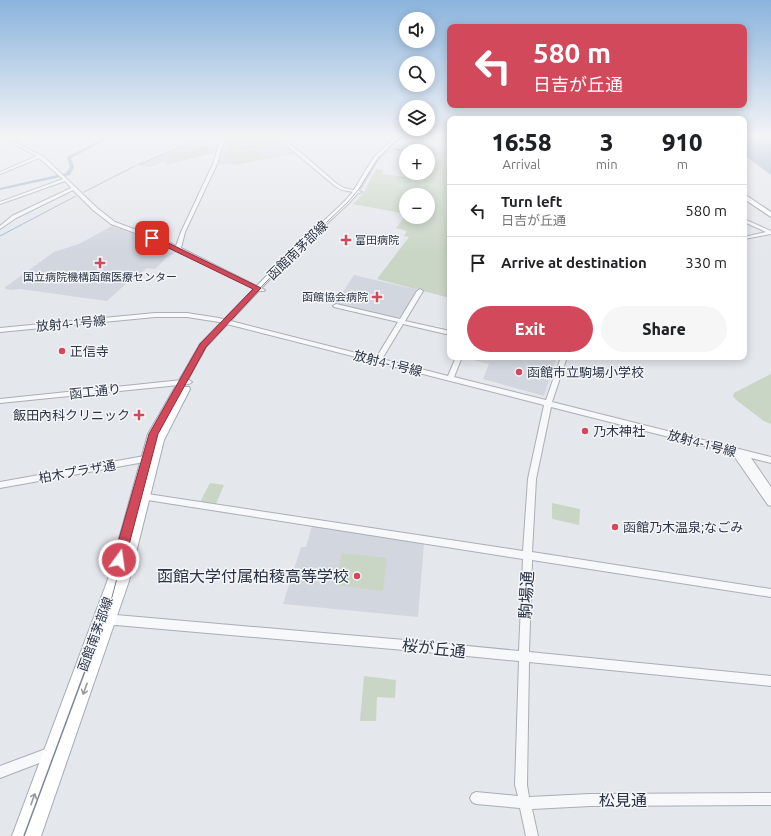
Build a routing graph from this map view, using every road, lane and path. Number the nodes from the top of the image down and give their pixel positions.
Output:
1 (60, 174) edge
2 (210, 174) edge
3 (323, 174) edge
4 (368, 174) edge
5 (370, 174) edge
6 (63, 177) junction
7 (74, 188) junction
8 (358, 192) junction
9 (747, 198) edge
10 (0, 203) edge
11 (771, 215) edge
12 (747, 221) edge
13 (0, 228) edge
14 (771, 233) edge
15 (747, 237) edge
16 (178, 249) junction
17 (260, 289) junction
18 (420, 291) dead end
19 (336, 306) dead end
20 (401, 321) junction
21 (228, 322) junction
22 (0, 330) edge
23 (447, 332) edge
24 (378, 360) junction
25 (458, 360) edge
26 (563, 360) edge
27 (450, 378) junction
28 (186, 382) junction
29 (0, 401) edge
30 (548, 404) junction
31 (735, 451) junction
32 (744, 453) junction
33 (150, 458) junction
34 (771, 460) edge
35 (0, 485) edge
36 (771, 493) edge
37 (140, 496) junction
38 (771, 503) edge
39 (528, 556) junction
40 (771, 593) edge
41 (109, 621) junction
42 (98, 626) junction
43 (524, 657) junction
44 (771, 681) edge
45 (63, 750) junction
46 (50, 753) junction
47 (0, 772) edge
48 (476, 798) dead end
49 (771, 799) edge
50 (525, 803) junction
51 (20, 836) edge
52 (33, 836) edge
53 (532, 836) edge

1 - 6 street
2 - 16 street
3 - 8 street
4 - 8 main road, 函館南茅部線
5 - 8 main road, 函館南茅部線
6 - 7 street
6 - 10 street
7 - 13 street
7 - 16 street
8 - 17 main road, 函館南茅部線
9 - 11 main road
12 - 14 street
14 - 15 street
16 - 17 street
17 - 21 main road, 函館南茅部線
18 - 20 street
19 - 20 street
20 - 23 street
20 - 24 street
21 - 22 street, 放射4-1号線
21 - 24 street, 放射4-1号線
21 - 28 main road, 函館南茅部線
24 - 27 street, 放射4-1号線
25 - 27 street
26 - 30 street, 駒場通
27 - 30 street, 放射4-1号線
28 - 29 street, 函工通り
28 - 33 main road, 函館南茅部線
30 - 31 street, 放射4-1号線
30 - 39 street, 駒場通
31 - 32 street, 放射4-1号線
31 - 38 street
32 - 34 street, 放射4-1号線
32 - 36 street
33 - 35 street, 柏木プラザ通
33 - 37 main road, 函館南茅部線
37 - 39 street
37 - 41 main road, 函館南茅部線
37 - 42 main road, 函館南茅部線
39 - 40 street
39 - 43 street, 駒場通
41 - 42 street, 桜が丘通
41 - 43 street, 桜が丘通
41 -> 45 main road, 函館南茅部線
42 - 46 main road, 函館南茅部線
43 - 44 street, 桜が丘通
43 - 50 street, 駒場通
45 - 46 street
45 - 52 main road, 函館南茅部線
46 - 47 street
51 -> 46 main road, 函館南茅部線
48 - 50 street, 松見通
49 - 50 street, 松見通
50 - 53 street, 駒場通

